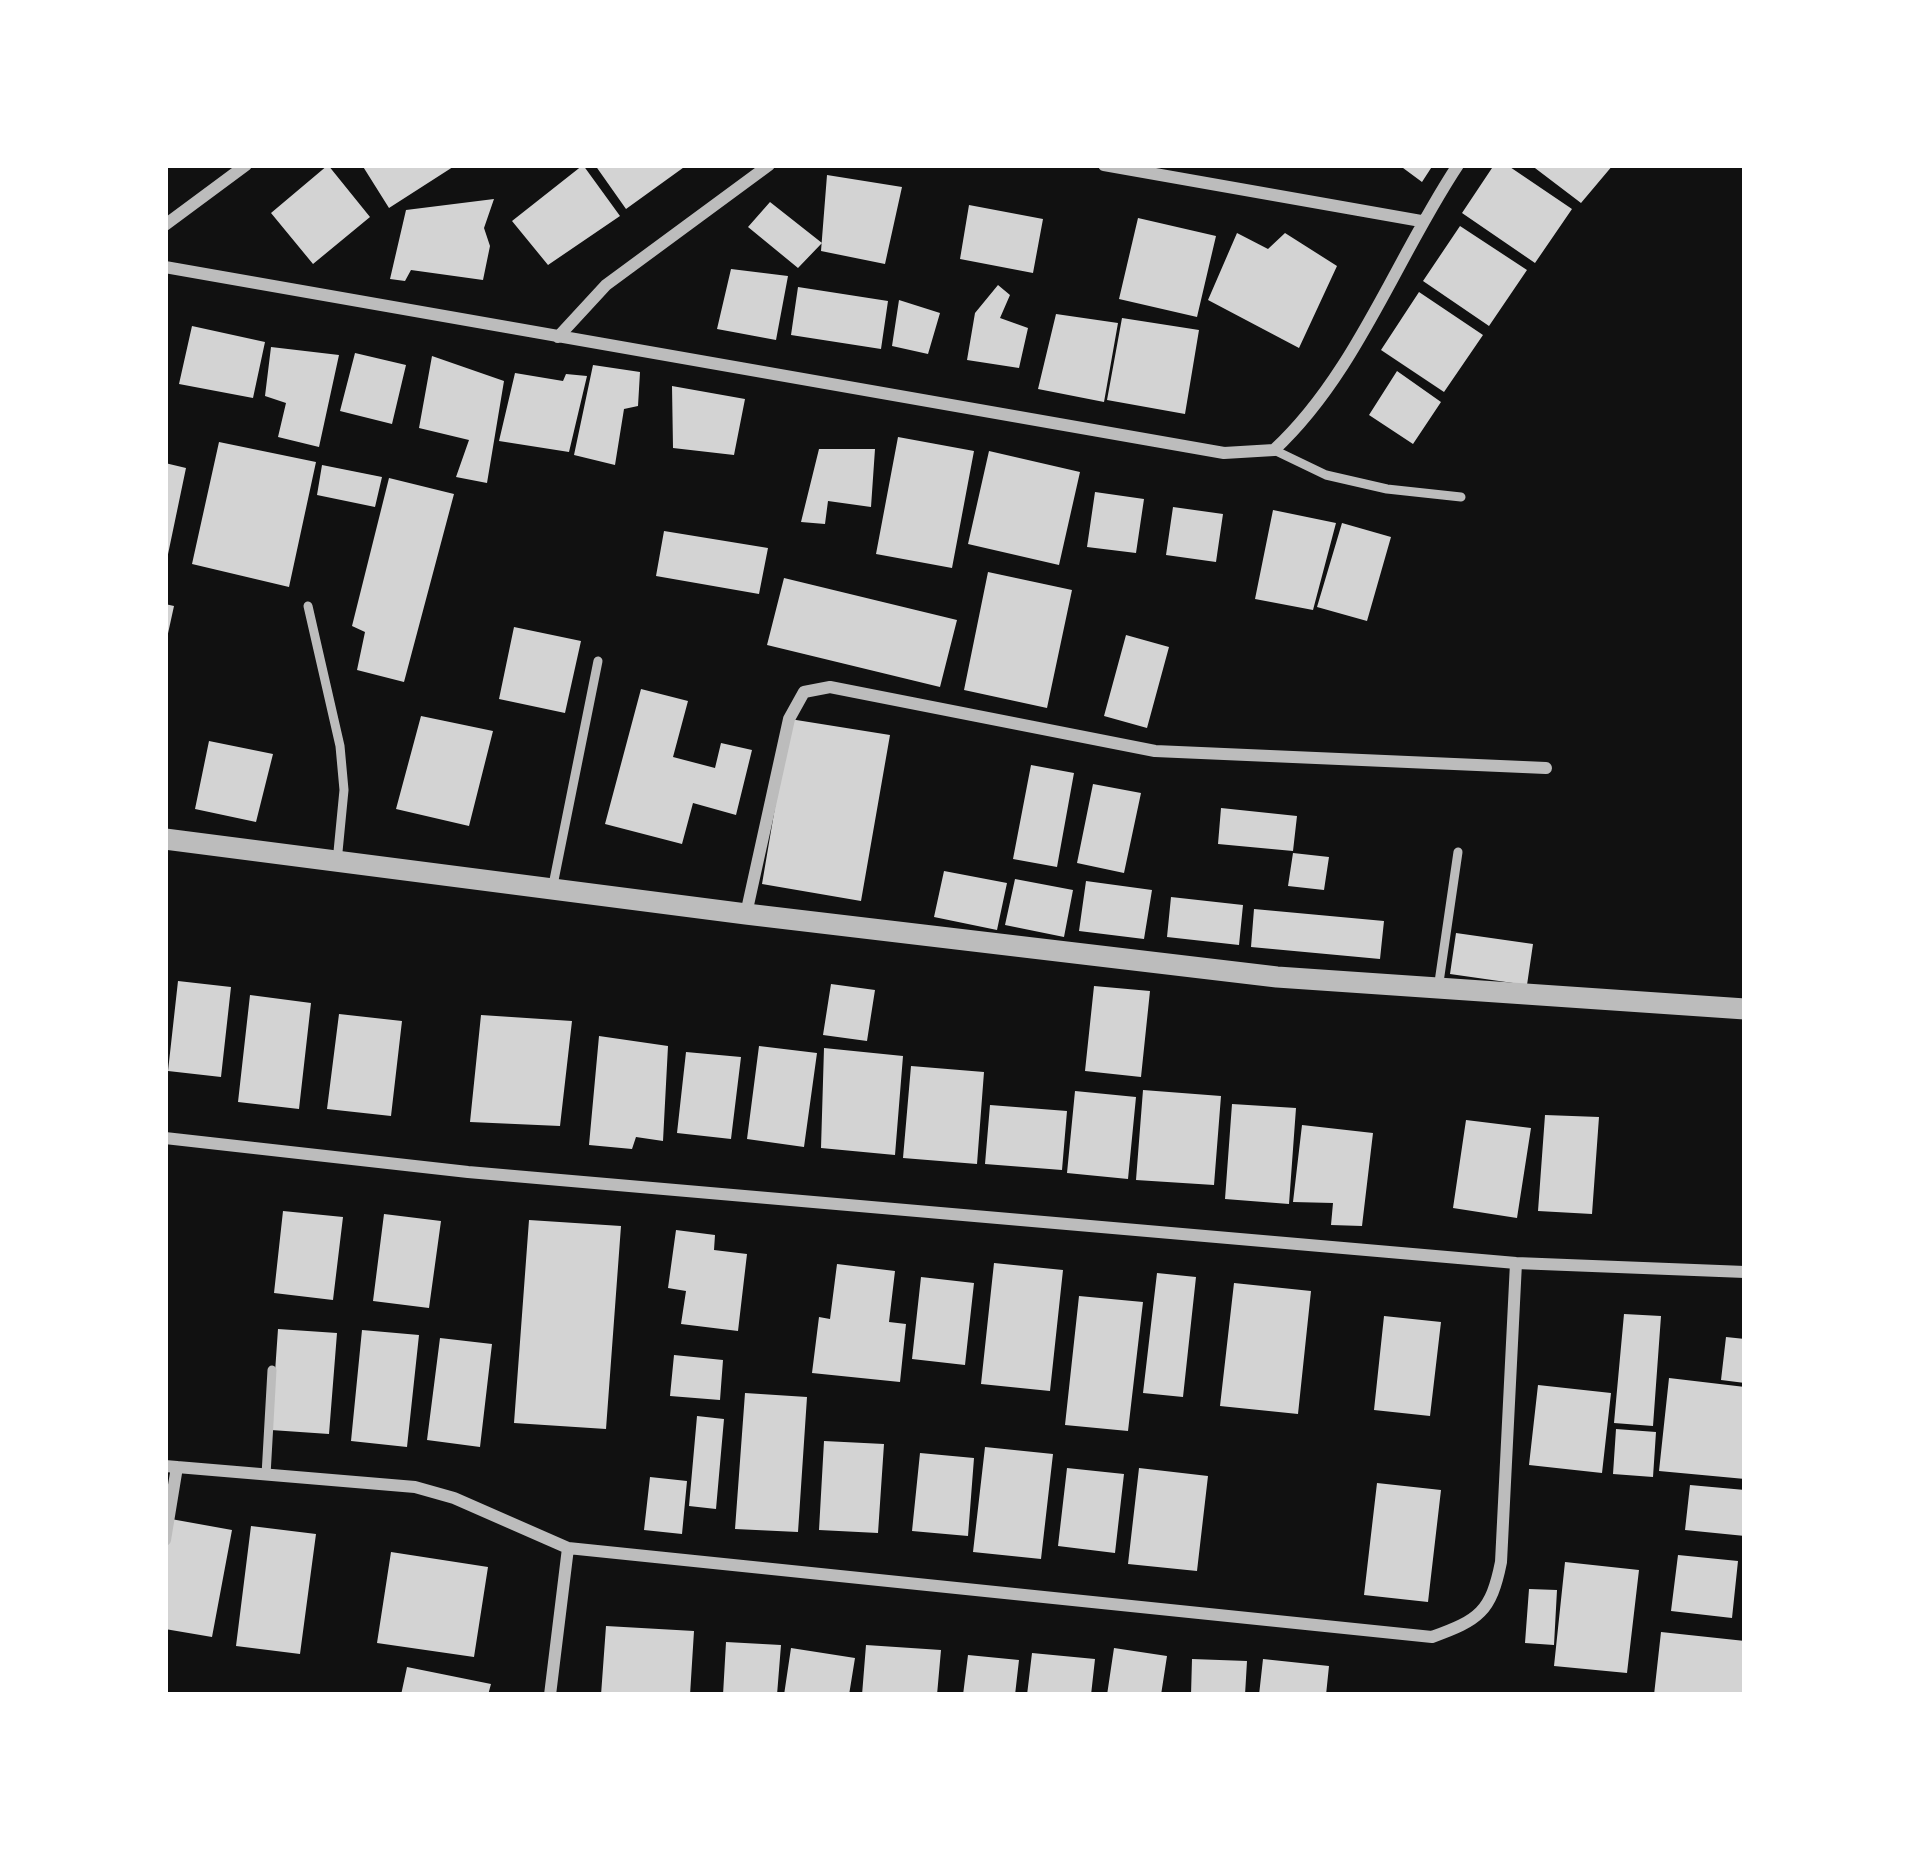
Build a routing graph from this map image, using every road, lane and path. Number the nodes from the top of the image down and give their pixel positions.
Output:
1 (247, 165) edge
2 (769, 165) edge
3 (1104, 165) edge
4 (1458, 165) edge
5 (1421, 220) junction
6 (165, 225) edge
7 (165, 267) edge
8 (558, 338) junction
9 (1274, 450) junction
10 (1461, 497) dead end
11 (308, 606) dead end
12 (598, 661) dead end
13 (1546, 768) dead end
14 (165, 838) edge
15 (1458, 852) dead end
16 (337, 862) junction
17 (551, 890) junction
18 (746, 914) junction
19 (1438, 989) junction
20 (1745, 1009) edge
21 (165, 1138) edge
22 (1516, 1263) junction
23 (1745, 1272) edge
24 (272, 1370) dead end
25 (171, 1467) edge
26 (266, 1475) junction
27 (165, 1540) edge
28 (568, 1548) junction
29 (550, 1695) edge

1 - 6 street
2 - 8 street
3 - 5 street
4 - 5 street
5 - 9 street
7 - 8 street
8 - 9 street
9 - 10 lane
11 - 16 lane
12 - 17 lane
13 - 18 street
14 - 16 street
15 - 19 lane
16 - 17 street
17 - 18 street
18 - 19 street
19 - 20 street
21 - 22 street
22 - 23 street
22 - 28 street
24 - 26 lane
25 - 26 street
25 - 27 street
26 - 28 street
28 - 29 street

